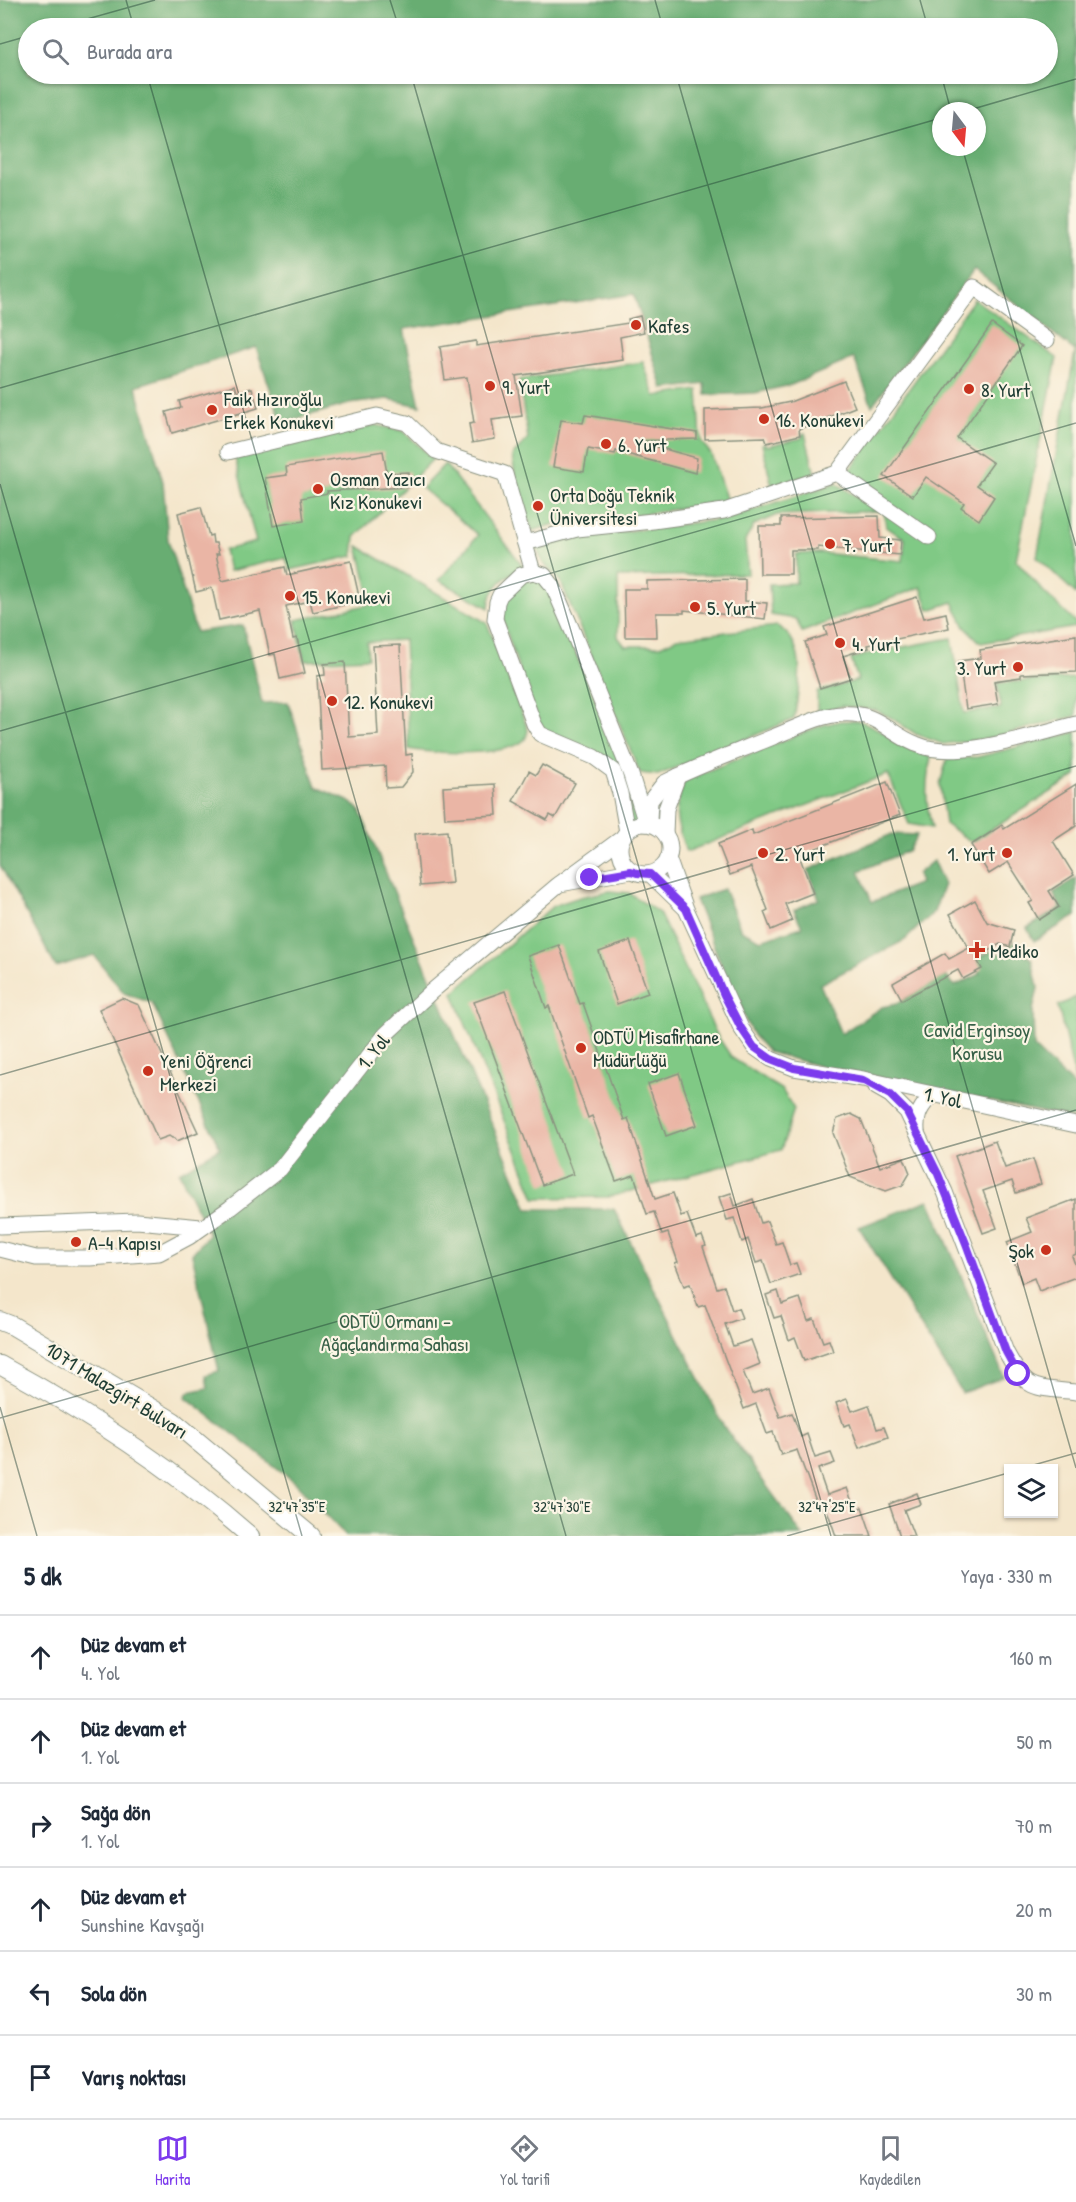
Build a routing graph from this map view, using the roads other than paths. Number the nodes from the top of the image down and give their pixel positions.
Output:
1 (1047, 340) dead end
2 (228, 452) dead end
3 (837, 473) junction
4 (929, 537) dead end
5 (525, 543) junction
6 (533, 572) junction
7 (1076, 724) edge
8 (678, 776) junction
9 (647, 824) junction
10 (665, 834) junction
11 (624, 835) junction
12 (669, 858) junction
13 (631, 871) junction
14 (650, 874) junction
15 (558, 885) junction
16 (686, 909) junction
17 (863, 1080) junction
18 (933, 1095) junction
19 (1076, 1125) edge
20 (918, 1134) junction
21 (0, 1226) edge
22 (201, 1227) junction
23 (0, 1249) edge
24 (0, 1321) edge
25 (0, 1365) edge
26 (1076, 1392) edge
27 (250, 1536) edge
28 (311, 1536) edge

1 - 3 street
2 - 5 street
3 - 4 street
3 - 5 street
5 - 6 street
6 - 9 street
6 - 11 street
7 - 8 street
8 - 9 street
8 - 10 street
9 - 10 street
9 - 11 street
10 - 12 street
11 - 13 street
11 - 15 street, 1. Yol
12 - 14 street
12 - 16 street, 1. Yol
13 - 14 street
13 - 15 street
14 - 16 street
15 - 22 street, 1. Yol
16 - 17 street, 1. Yol
17 - 18 street, 1. Yol
17 - 20 street
18 - 19 street, 1. Yol
18 - 20 street
20 - 26 street
21 - 22 street
22 - 23 street, 1. Yol
24 - 28 main road, 1071 Malazgirt Bulvarı
25 - 27 main road, 1071 Malazgirt Bulvarı

